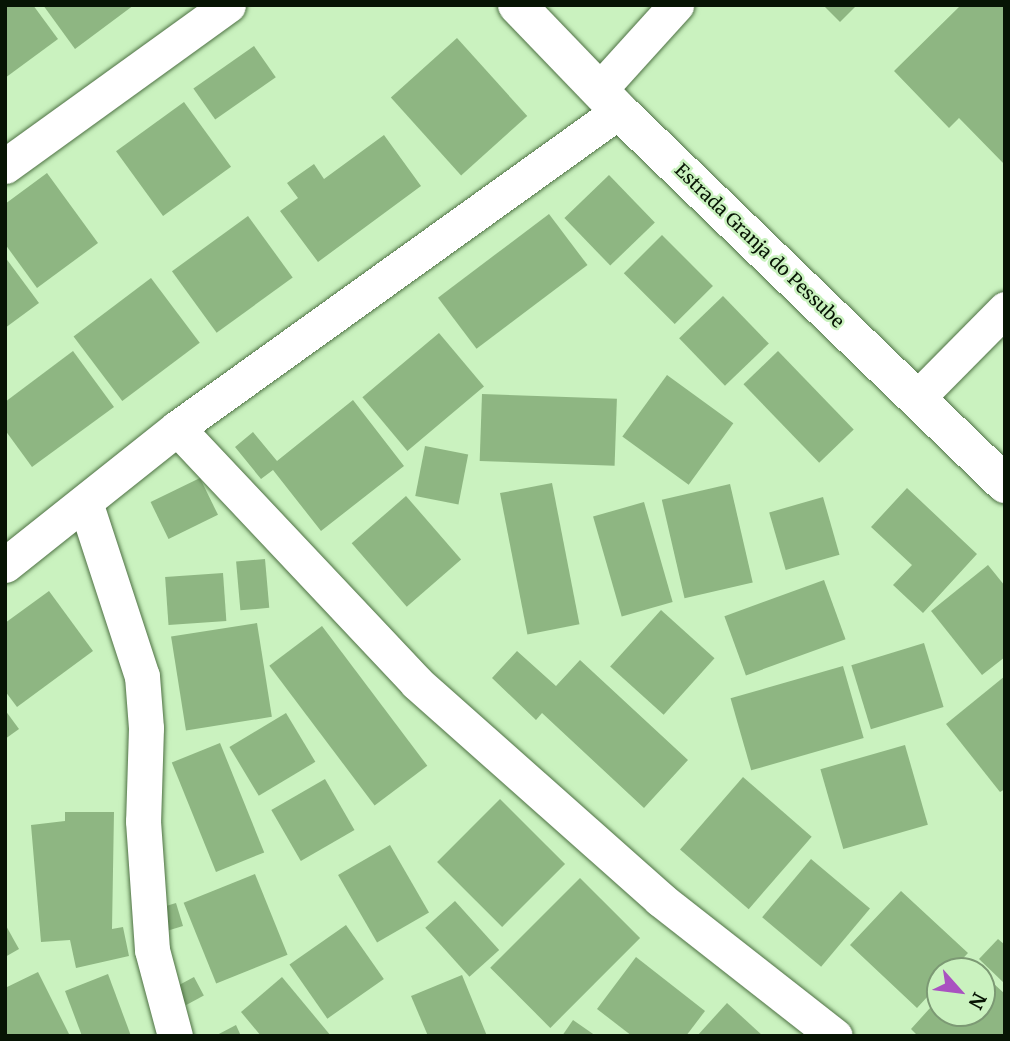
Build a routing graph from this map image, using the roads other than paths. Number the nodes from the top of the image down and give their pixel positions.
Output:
1 (228, 5) edge
2 (517, 5) edge
3 (676, 5) edge
4 (609, 100) junction
5 (5, 166) edge
6 (1005, 309) edge
7 (917, 398) junction
8 (177, 428) junction
9 (1005, 484) edge
10 (85, 502) junction
11 (5, 565) edge
12 (175, 1036) edge
13 (835, 1036) edge

1 - 5 street
2 - 4 main road, Estrada Granja do Pessube
3 - 4 street
4 - 7 main road, Estrada Granja do Pessube
4 - 8 street
6 - 7 street
7 - 9 main road, Estrada Granja do Pessube
8 - 10 street
8 - 13 street
10 - 11 street
10 - 12 street

